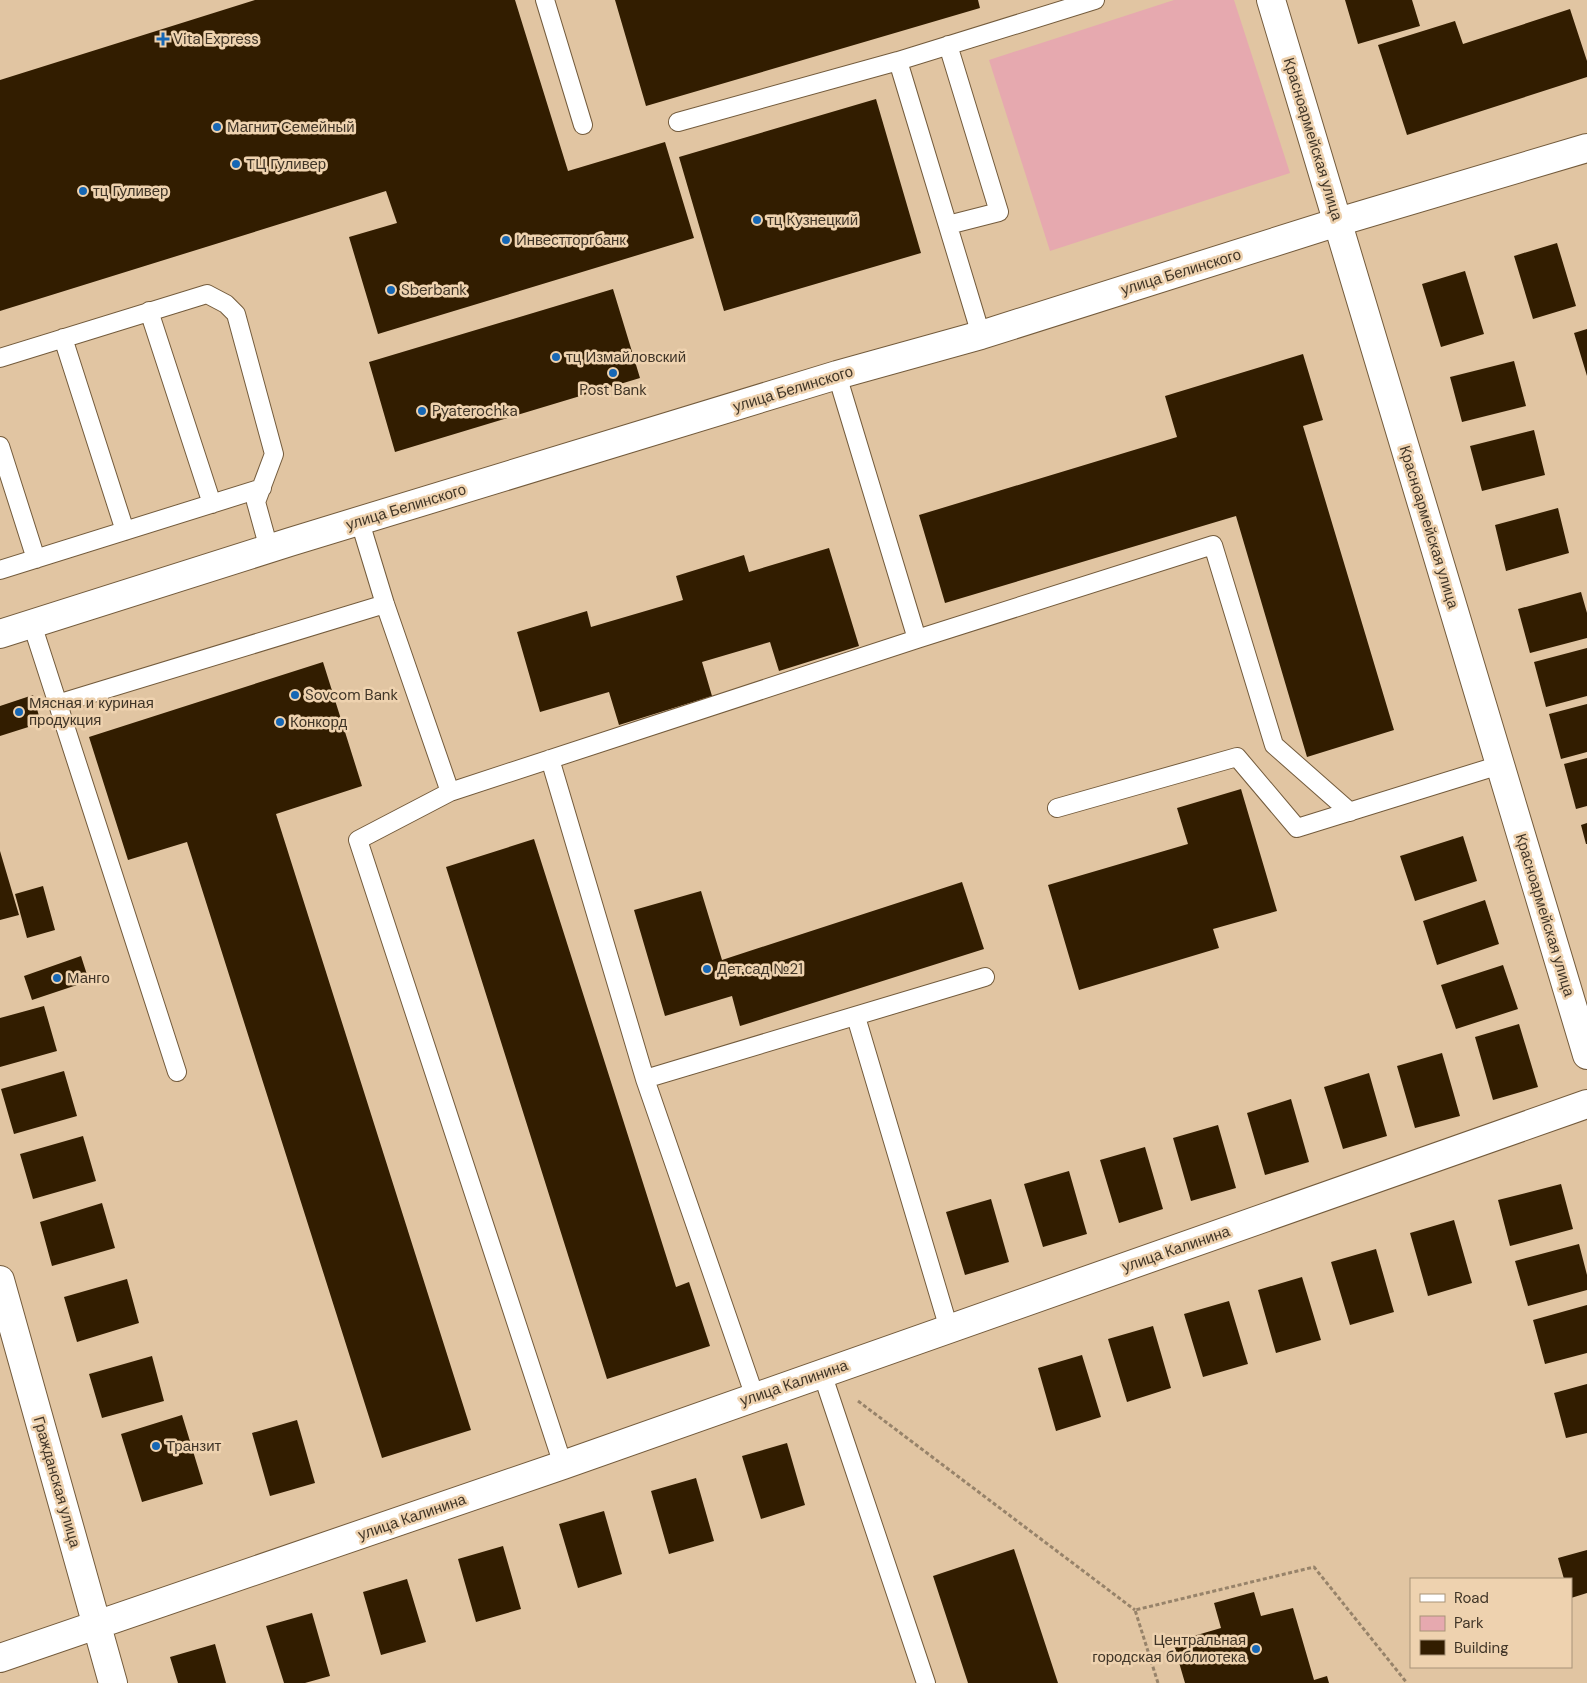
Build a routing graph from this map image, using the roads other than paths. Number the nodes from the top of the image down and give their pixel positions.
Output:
1 (545, 0) edge
2 (1096, 0) edge
3 (1271, 0) edge
4 (948, 45) junction
5 (898, 61) junction
6 (678, 122) dead end
7 (583, 125) dead end
8 (1587, 148) edge
9 (1338, 222) junction
10 (948, 225) junction
11 (149, 311) junction
12 (981, 335) junction
13 (63, 338) junction
14 (0, 358) edge
15 (837, 375) junction
16 (0, 446) edge
17 (262, 488) junction
18 (212, 504) junction
19 (360, 522) junction
20 (125, 531) junction
21 (269, 549) junction
22 (36, 559) junction
23 (0, 570) edge
24 (385, 604) junction
25 (32, 624) junction
26 (0, 634) edge
27 (917, 639) junction
28 (57, 704) junction
29 (550, 760) junction
30 (1500, 765) junction
31 (450, 792) junction
32 (1057, 808) dead end
33 (1350, 812) junction
34 (985, 977) dead end
35 (856, 1017) junction
36 (1587, 1055) edge
37 (176, 1072) dead end
38 (645, 1079) junction
39 (1587, 1104) edge
40 (0, 1280) edge
41 (949, 1329) junction
42 (822, 1373) junction
43 (755, 1397) junction
44 (564, 1465) junction
45 (97, 1626) junction
46 (0, 1658) edge
47 (113, 1683) edge
48 (926, 1683) edge

1 - 7 lane
2 - 4 lane
3 - 9 street, Красноармейская улица
4 - 5 lane
4 - 10 lane
5 - 6 lane
5 - 10 lane
8 - 9 street, улица Белинского
9 - 12 street, улица Белинского
9 - 30 street, Красноармейская улица
10 - 12 lane
11 - 13 lane
11 - 17 lane
11 - 18 lane
12 - 15 street, улица Белинского
13 - 14 lane
13 - 20 lane
15 - 19 street, улица Белинского
15 - 27 lane
16 - 22 lane
17 - 18 lane
17 - 21 lane
18 - 20 lane
19 - 21 street, улица Белинского
19 - 24 lane
20 - 22 lane
21 - 25 street, улица Белинского
22 - 23 lane
24 - 28 lane
24 - 31 lane
25 - 26 street, улица Белинского
25 - 28 lane
27 - 29 lane
27 - 33 lane
28 - 37 lane
29 - 31 lane
29 - 38 lane
30 - 33 lane
30 - 36 street, Красноармейская улица
31 - 44 lane
32 - 33 lane
34 - 35 lane
35 - 38 lane
35 - 41 lane
38 - 43 lane
39 - 41 street, улица Калинина
40 - 45 street, Гражданская улица
41 - 42 street, улица Калинина
42 - 43 street, улица Калинина
42 - 48 lane
43 - 44 street, улица Калинина
44 - 45 street, улица Калинина
45 - 46 street, улица Калинина
45 - 47 street, Гражданская улица

